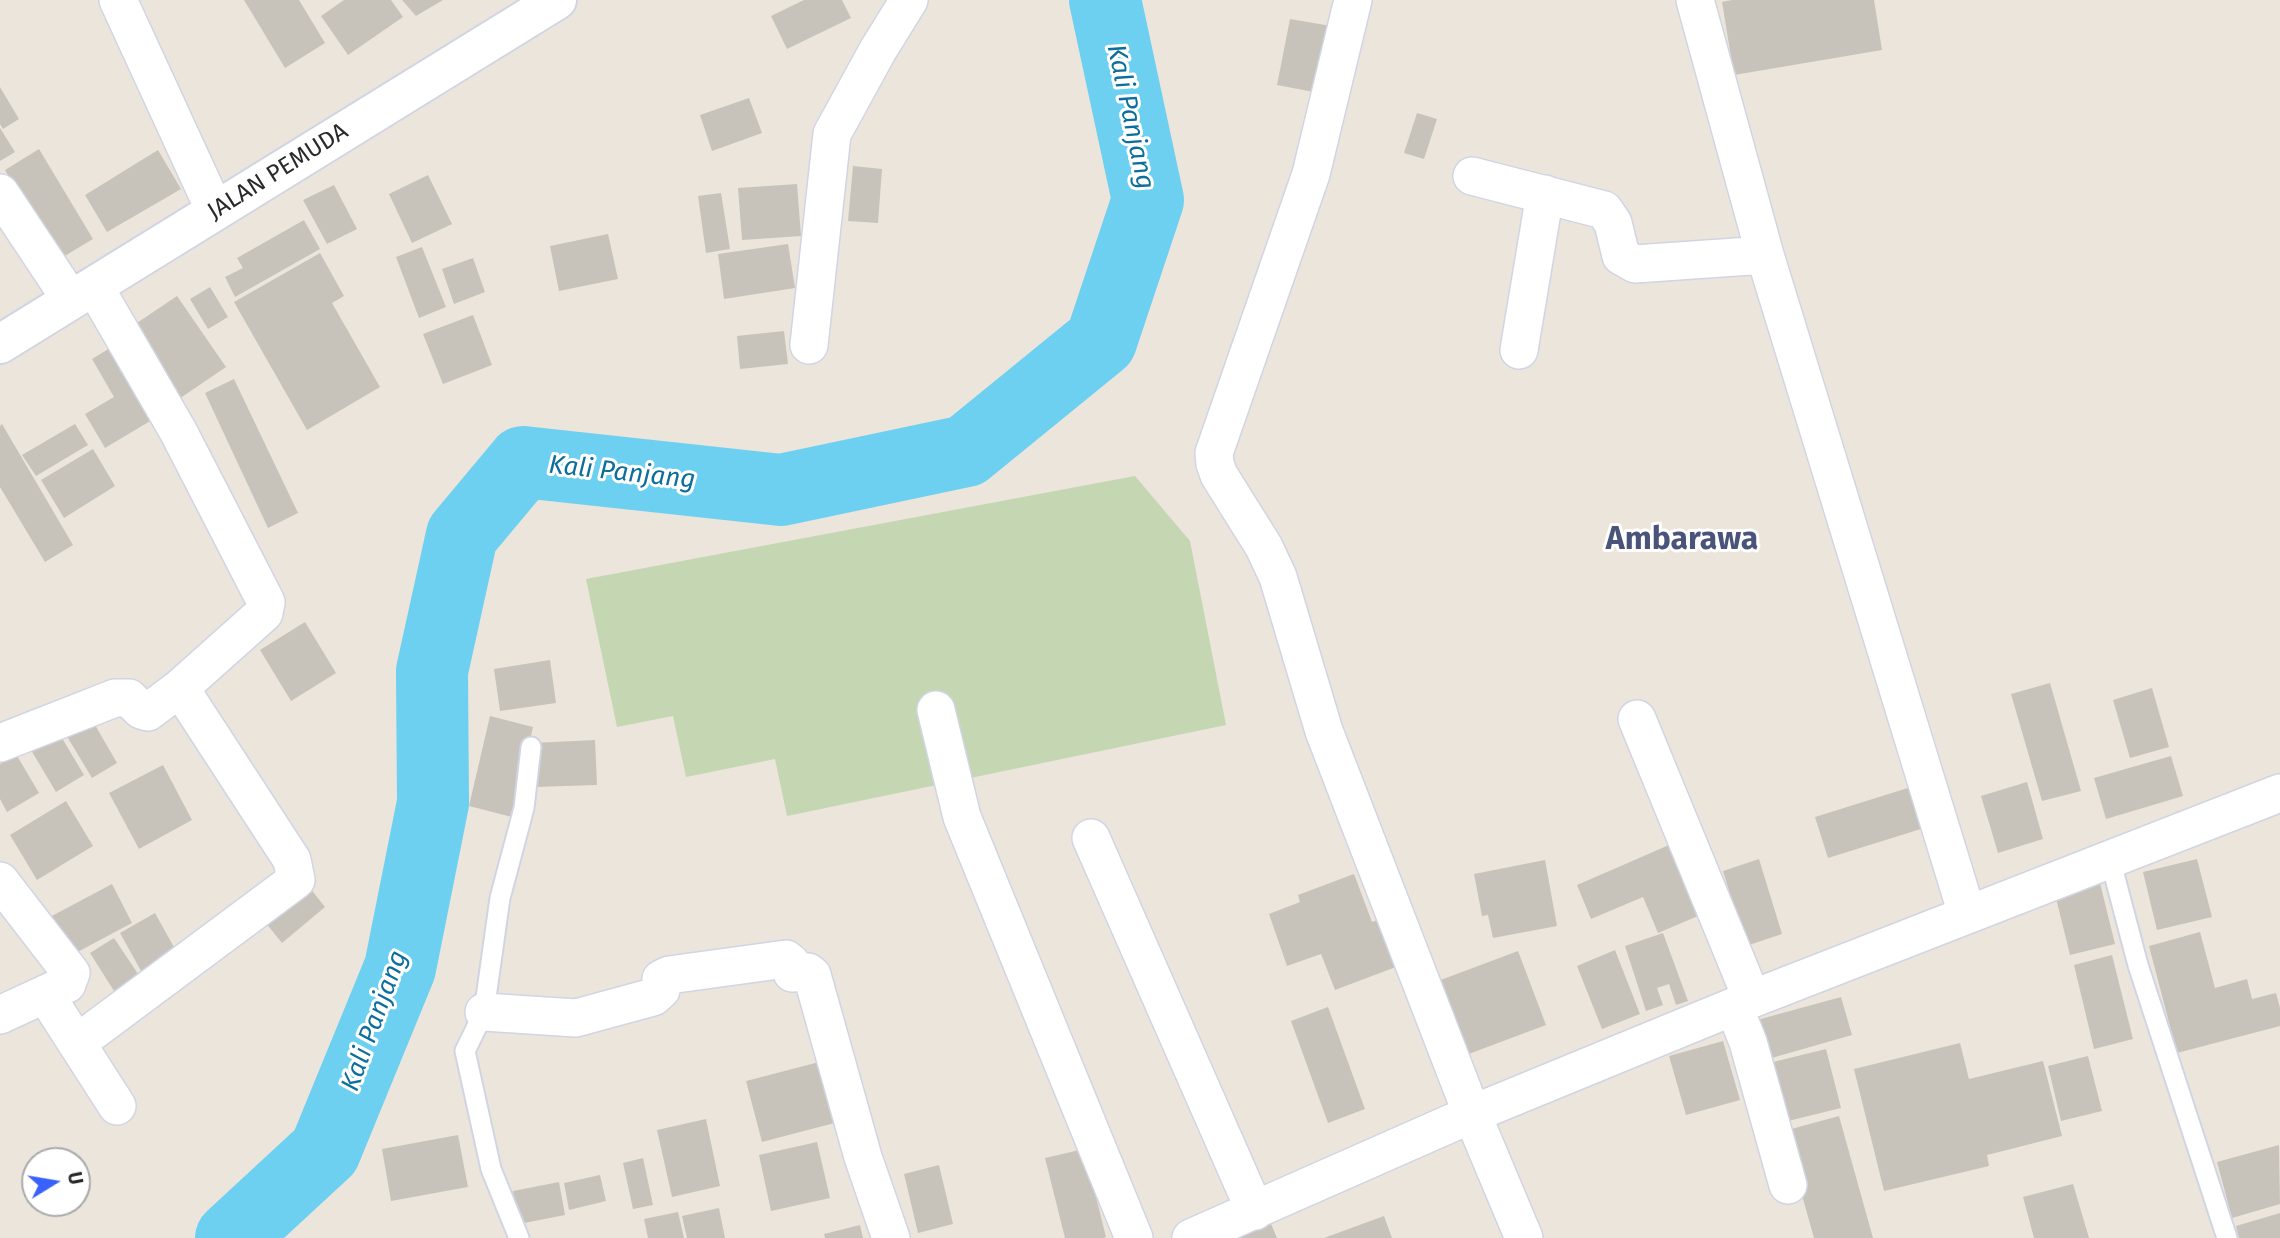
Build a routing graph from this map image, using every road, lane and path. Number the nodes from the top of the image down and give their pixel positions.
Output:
1 (118, 0) edge
2 (557, 0) edge
3 (909, 0) edge
4 (1353, 0) edge
5 (1695, 0) edge
6 (1472, 176) dead end
7 (0, 193) edge
8 (1545, 194) junction
9 (215, 211) junction
10 (1765, 255) junction
11 (82, 293) junction
12 (0, 344) edge
13 (809, 345) dead end
14 (1519, 349) dead end
15 (180, 688) junction
16 (936, 710) dead end
17 (1637, 719) dead end
18 (0, 743) edge
19 (531, 747) dead end
20 (2280, 793) edge
21 (1091, 838) dead end
22 (2110, 859) junction
23 (0, 881) edge
24 (1967, 914) junction
25 (45, 994) junction
26 (1743, 1003) junction
27 (484, 1013) junction
28 (0, 1015) edge
29 (76, 1043) junction
30 (117, 1106) dead end
31 (1472, 1114) junction
32 (1788, 1185) dead end
33 (1255, 1211) junction
34 (519, 1238) edge
35 (891, 1238) edge
36 (1134, 1238) edge
37 (1191, 1238) edge
38 (1524, 1238) edge
39 (2227, 1238) edge

1 - 9 street
2 - 9 main road, JALAN PEMUDA
3 - 13 street
4 - 31 street
5 - 10 street
6 - 8 street
7 - 11 street
8 - 10 street
8 - 14 street
9 - 11 main road, JALAN PEMUDA
10 - 24 street
11 - 12 main road, JALAN PEMUDA
11 - 15 street
15 - 18 street
15 - 29 street
16 - 36 street
17 - 26 street
19 - 27 lane
20 - 22 street
21 - 33 street
22 - 24 street
22 - 39 lane
23 - 25 street
24 - 26 street
25 - 28 street
25 - 29 street
26 - 31 street
26 - 32 street
27 - 34 lane
27 - 35 street
29 - 30 street
31 - 33 street
31 - 38 street
33 - 37 street

